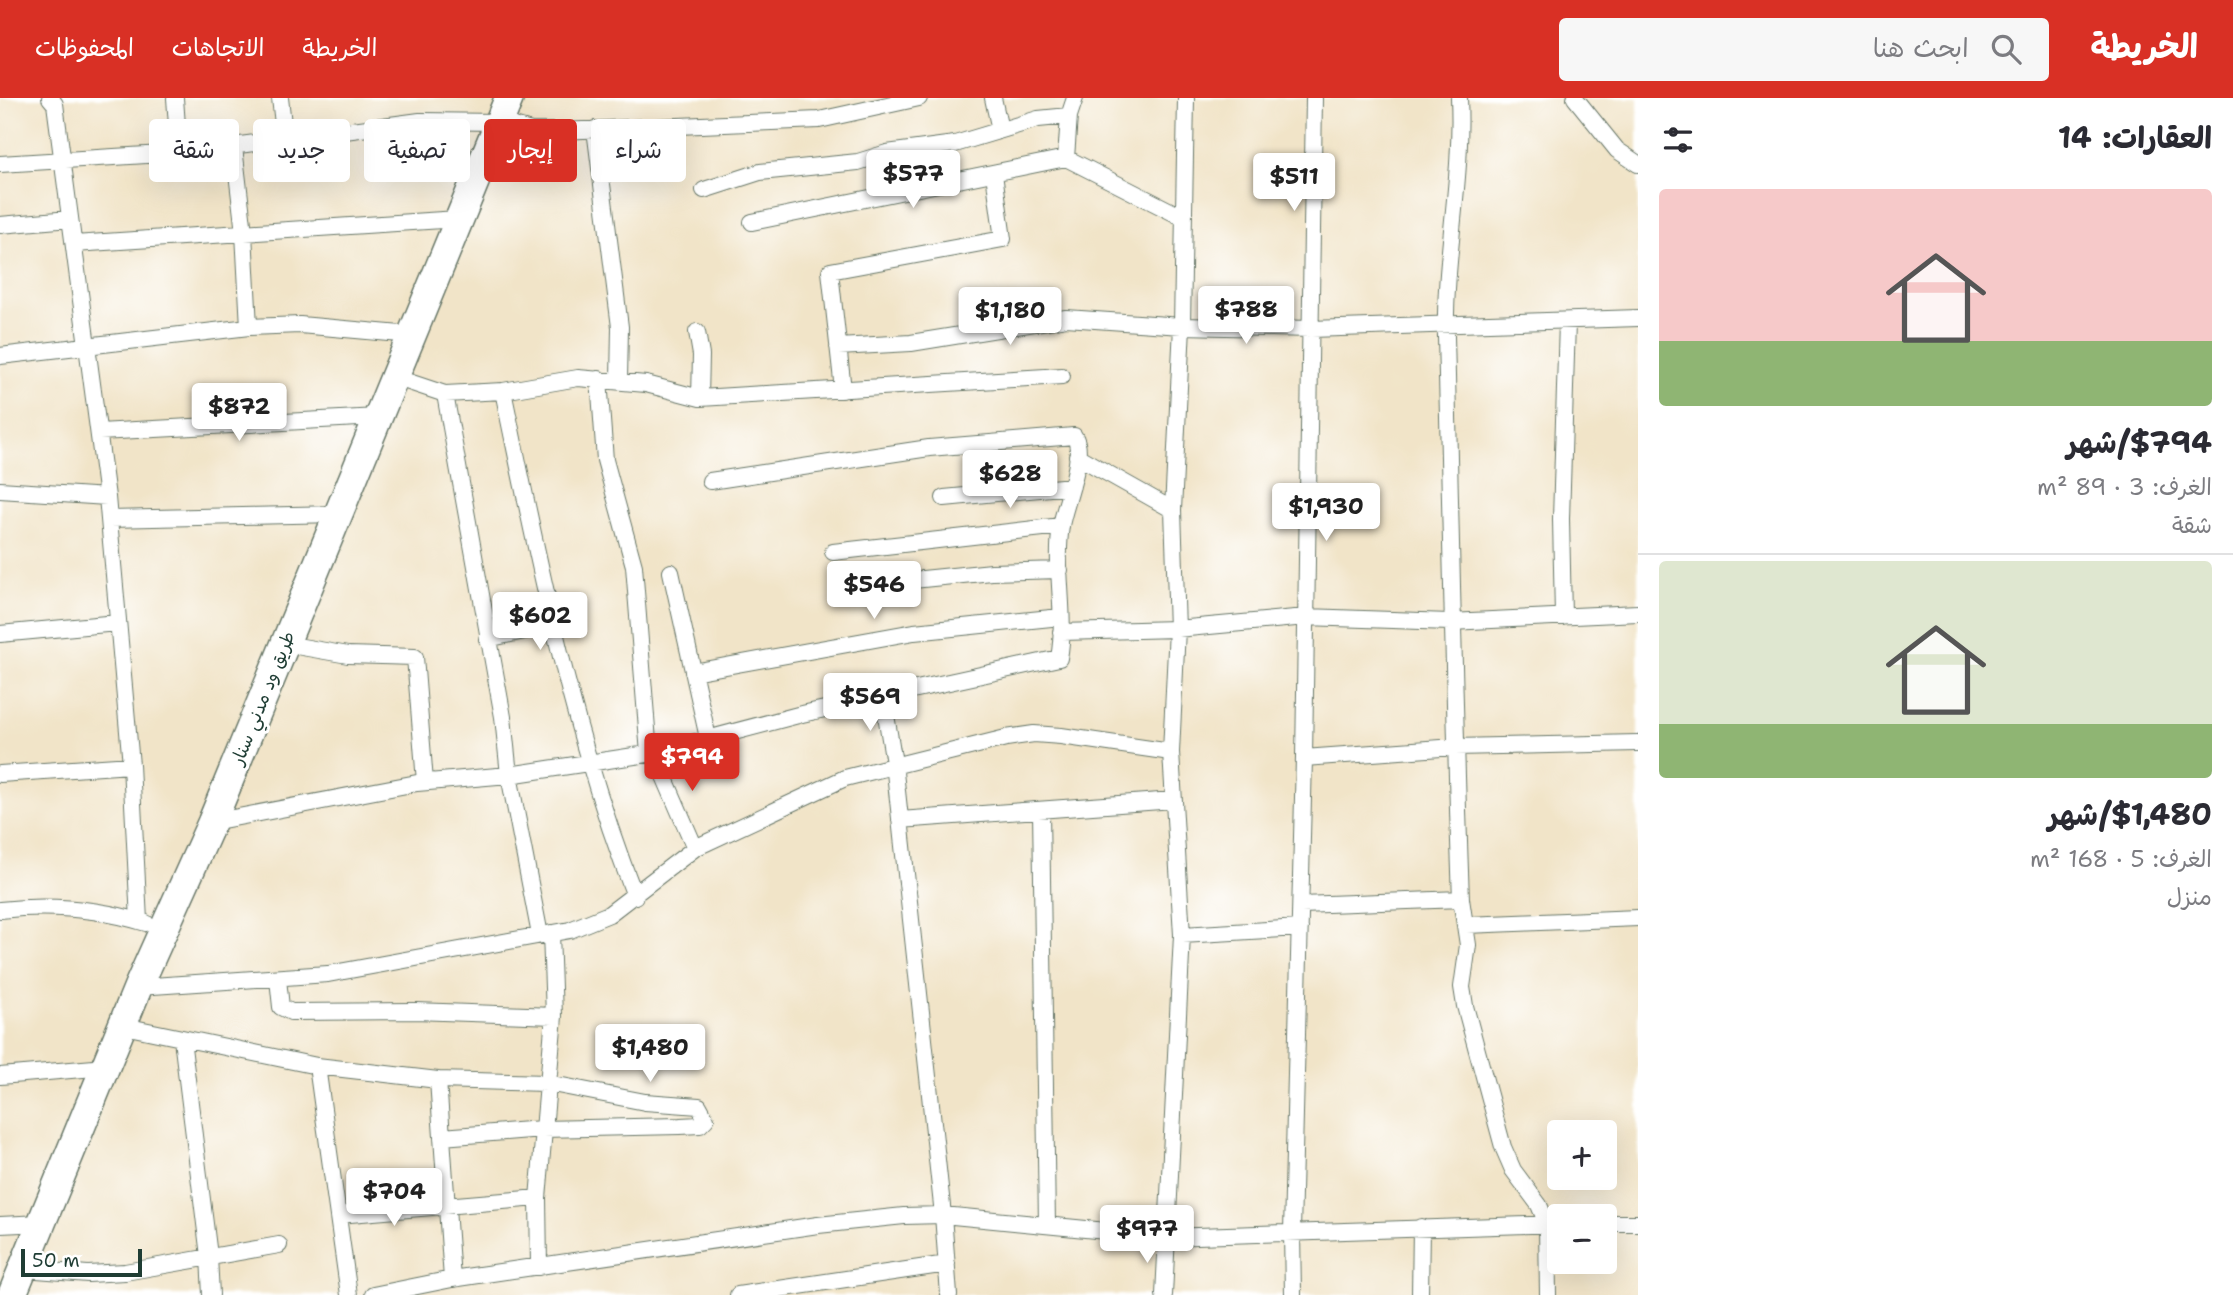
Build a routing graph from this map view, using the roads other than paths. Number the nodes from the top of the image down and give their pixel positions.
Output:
1 (175, 98) edge
2 (280, 98) edge
3 (919, 98) edge
4 (993, 98) edge
5 (1074, 98) edge
6 (1186, 98) edge
7 (1314, 98) edge
8 (1459, 98) edge
9 (1575, 98) edge
10 (55, 100) edge
11 (504, 110) edge
12 (1069, 116) junction
13 (177, 119) edge
14 (282, 119) edge
15 (686, 126) edge
16 (591, 130) edge
17 (1000, 130) junction
18 (350, 131) edge
19 (149, 155) edge
20 (1066, 158) junction
21 (62, 159) junction
22 (0, 164) edge
23 (1638, 164) edge
24 (993, 174) junction
25 (238, 182) edge
26 (602, 182) edge
27 (704, 190) dead end
28 (1182, 217) junction
29 (70, 219) junction
30 (458, 219) junction
31 (752, 222) dead end
32 (0, 225) edge
33 (244, 233) junction
34 (74, 244) junction
35 (1638, 318) edge
36 (1567, 322) junction
37 (1182, 326) junction
38 (1446, 326) junction
39 (250, 327) junction
40 (1311, 329) junction
41 (697, 332) dead end
42 (412, 335) junction
43 (88, 344) junction
44 (838, 347) junction
45 (0, 356) edge
46 (1062, 376) dead end
47 (394, 377) junction
48 (599, 379) junction
49 (619, 380) junction
50 (843, 390) junction
51 (503, 391) junction
52 (445, 394) junction
53 (700, 398) junction
54 (378, 417) junction
55 (99, 432) junction
56 (1077, 456) junction
57 (710, 481) dead end
58 (1072, 486) junction
59 (0, 490) edge
60 (107, 497) junction
61 (944, 498) dead end
62 (1173, 510) junction
63 (338, 514) junction
64 (109, 519) junction
65 (1061, 526) junction
66 (833, 552) dead end
67 (1060, 569) junction
68 (671, 572) dead end
69 (844, 587) dead end
70 (1638, 613) edge
71 (1307, 617) junction
72 (1563, 617) junction
73 (1450, 622) junction
74 (117, 623) junction
75 (1061, 624) junction
76 (552, 625) junction
77 (1177, 629) junction
78 (0, 634) edge
79 (487, 639) junction
80 (285, 644) junction
81 (693, 672) junction
82 (883, 696) junction
83 (708, 738) junction
84 (1638, 743) edge
85 (1455, 747) junction
86 (1171, 752) junction
87 (652, 753) junction
88 (1304, 758) junction
89 (894, 763) junction
90 (131, 765) junction
91 (588, 765) junction
92 (0, 774) edge
93 (509, 775) junction
94 (425, 782) junction
95 (1174, 800) junction
96 (1041, 810) junction
97 (900, 820) junction
98 (212, 822) junction
99 (695, 848) junction
100 (635, 896) junction
101 (1461, 899) junction
102 (1301, 905) junction
103 (0, 910) edge
104 (1638, 918) edge
105 (152, 925) junction
106 (1466, 925) junction
107 (1300, 928) junction
108 (545, 934) junction
109 (1182, 935) junction
110 (278, 979) junction
111 (138, 987) junction
112 (554, 1016) junction
113 (124, 1026) junction
114 (182, 1039) junction
115 (317, 1066) junction
116 (106, 1067) junction
117 (0, 1076) edge
118 (438, 1080) junction
119 (547, 1083) junction
120 (542, 1129) junction
121 (442, 1137) junction
122 (538, 1198) junction
123 (447, 1205) junction
124 (943, 1215) junction
125 (338, 1216) junction
126 (1547, 1216) edge
127 (42, 1223) junction
128 (1617, 1223) edge
129 (1638, 1223) edge
130 (1547, 1224) edge
131 (1047, 1225) junction
132 (0, 1226) edge
133 (1421, 1227) junction
134 (1292, 1232) junction
135 (1167, 1237) junction
136 (279, 1245) dead end
137 (209, 1256) junction
138 (947, 1264) junction
139 (539, 1267) junction
140 (24, 1269) junction
141 (1549, 1274) edge
142 (457, 1279) junction
143 (12, 1295) edge
144 (211, 1295) edge
145 (349, 1295) edge
146 (373, 1295) edge
147 (466, 1295) edge
148 (738, 1295) edge
149 (948, 1295) edge
150 (1164, 1295) edge
151 (1293, 1295) edge
152 (1420, 1295) edge
153 (1548, 1295) edge

1 - 13 street
2 - 14 street
3 - 15 street
4 - 17 street
5 - 12 street
6 - 28 street
7 - 40 street
8 - 38 street
9 - 23 street
10 - 21 street
11 - 16 street
11 - 18 street
11 - 30 highway, طريق ود مدني سنار
12 - 17 street
12 - 20 street
17 - 27 street
19 - 21 street
20 - 24 street
20 - 28 street
21 - 22 street
21 - 29 street
24 - 31 street
24 - 44 street
25 - 33 street
26 - 49 street
28 - 37 street
29 - 32 street
29 - 34 street
30 - 33 street
30 - 42 highway, طريق ود مدني سنار
33 - 34 street
33 - 39 street
34 - 43 street
35 - 36 street
36 - 38 street
36 - 72 street
37 - 40 street
37 - 44 street
37 - 62 street
38 - 40 street
38 - 73 street
39 - 42 street
39 - 43 street
40 - 71 street
41 - 53 street
42 - 47 highway, طريق ود مدني سنار
43 - 45 street
43 - 55 street
44 - 50 street
46 - 50 street
47 - 52 street
47 - 54 highway, طريق ود مدني سنار
48 - 49 street
48 - 51 street
48 - 87 street
49 - 53 street
50 - 53 street
51 - 52 street
51 - 76 street
52 - 79 street
54 - 55 street
54 - 63 highway, طريق ود مدني سنار
55 - 60 street
56 - 57 street
56 - 58 street
56 - 62 street
58 - 61 street
58 - 65 street
59 - 60 street
60 - 64 street
62 - 77 street
63 - 64 street
63 - 80 highway, طريق ود مدني سنار
64 - 74 street
65 - 66 street
65 - 67 street
67 - 69 street
67 - 75 street
68 - 81 street
70 - 72 street
71 - 73 street
71 - 77 street
71 - 88 street
72 - 73 street
73 - 85 street
74 - 78 street
74 - 90 street
75 - 77 street
75 - 81 street
75 - 82 street
76 - 79 street
76 - 91 street
77 - 86 street
79 - 93 street
80 - 94 street
80 - 98 highway, طريق ود مدني سنار
81 - 83 street
82 - 83 street
82 - 89 street
83 - 87 street
84 - 85 street
85 - 88 street
85 - 101 street
86 - 89 street
86 - 95 street
87 - 91 street
87 - 99 street
88 - 102 street
89 - 97 street
89 - 99 street
90 - 92 street
90 - 105 street
91 - 93 street
91 - 100 street
93 - 94 street
93 - 108 street
94 - 98 street
95 - 96 street
95 - 109 street
96 - 97 street
96 - 131 street
97 - 124 street
98 - 105 highway, طريق ود مدني سنار
99 - 100 street
100 - 108 street
101 - 102 street
101 - 106 street
102 - 107 street
103 - 105 street
104 - 106 street
105 - 111 highway, طريق ود مدني سنار
106 - 126 street
107 - 109 street
107 - 134 street
108 - 110 street
108 - 112 street
109 - 135 street
110 - 111 street
110 - 112 street
111 - 113 highway, طريق ود مدني سنار
112 - 119 street
113 - 114 street
113 - 116 highway, طريق ود مدني سنار
114 - 115 street
114 - 137 street
115 - 118 street
115 - 125 street
116 - 117 street
116 - 127 highway, طريق ود مدني سنار
118 - 119 street
118 - 121 street
119 - 120 street
119 - 120 street
120 - 121 street
120 - 122 street
121 - 123 street
122 - 123 street
122 - 139 street
123 - 125 street
123 - 142 street
124 - 131 street
124 - 138 street
124 - 139 street
125 - 145 street
127 - 132 street
127 - 140 highway, طريق ود مدني سنار
128 - 129 street
130 - 133 street
131 - 135 street
133 - 134 street
133 - 152 street
134 - 135 street
134 - 151 street
135 - 150 street
136 - 137 street
137 - 140 street
137 - 144 street
138 - 148 street
138 - 149 street
139 - 142 street
140 - 143 highway, طريق ود مدني سنار
141 - 153 street
142 - 146 street
142 - 147 street

